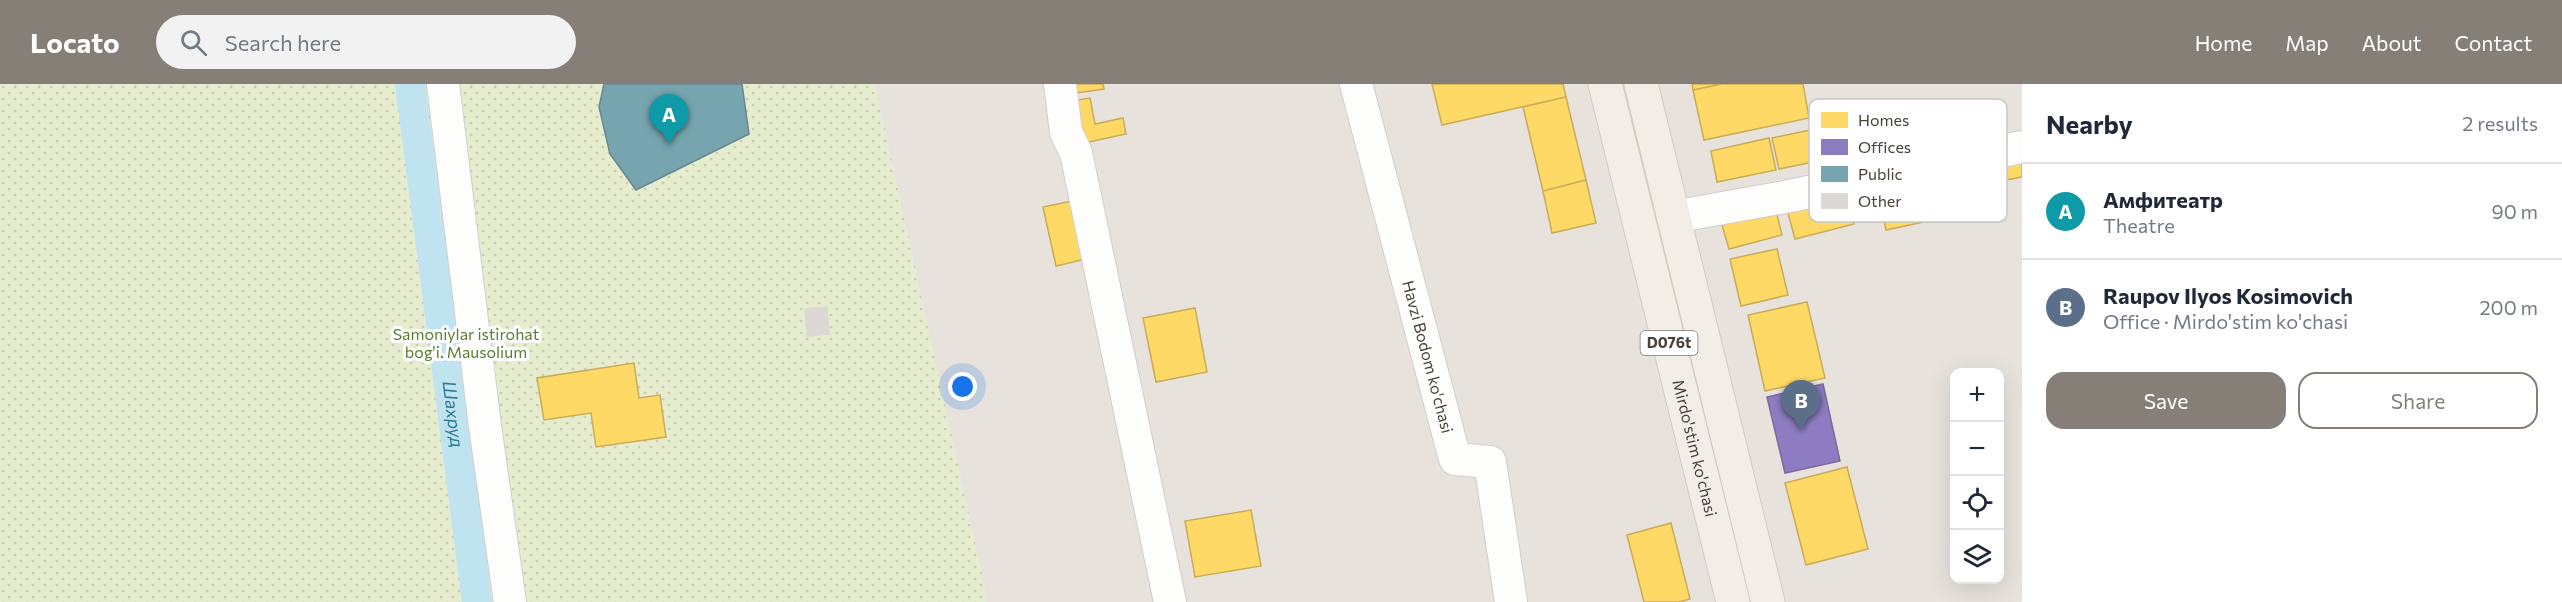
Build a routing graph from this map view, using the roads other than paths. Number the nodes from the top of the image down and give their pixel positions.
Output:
1 (444, 84) edge
2 (1060, 84) edge
3 (1356, 84) edge
4 (1605, 84) edge
5 (1641, 84) edge
6 (2022, 147) edge
7 (2007, 150) edge
8 (1809, 192) edge
9 (1674, 217) junction
10 (510, 602) edge
11 (1170, 602) edge
12 (1511, 602) edge
13 (1733, 602) edge
14 (1768, 602) edge

1 - 10 street
2 - 11 street
3 - 12 street, Havzi Bodom ko'chasi
4 - 13 main road, Mirdo'stim ko'chasi / D076t
5 - 9 main road, Mirdo'stim ko'chasi / D076t
6 - 7 street
8 - 9 street
9 - 14 main road, Mirdo'stim ko'chasi / D076t

